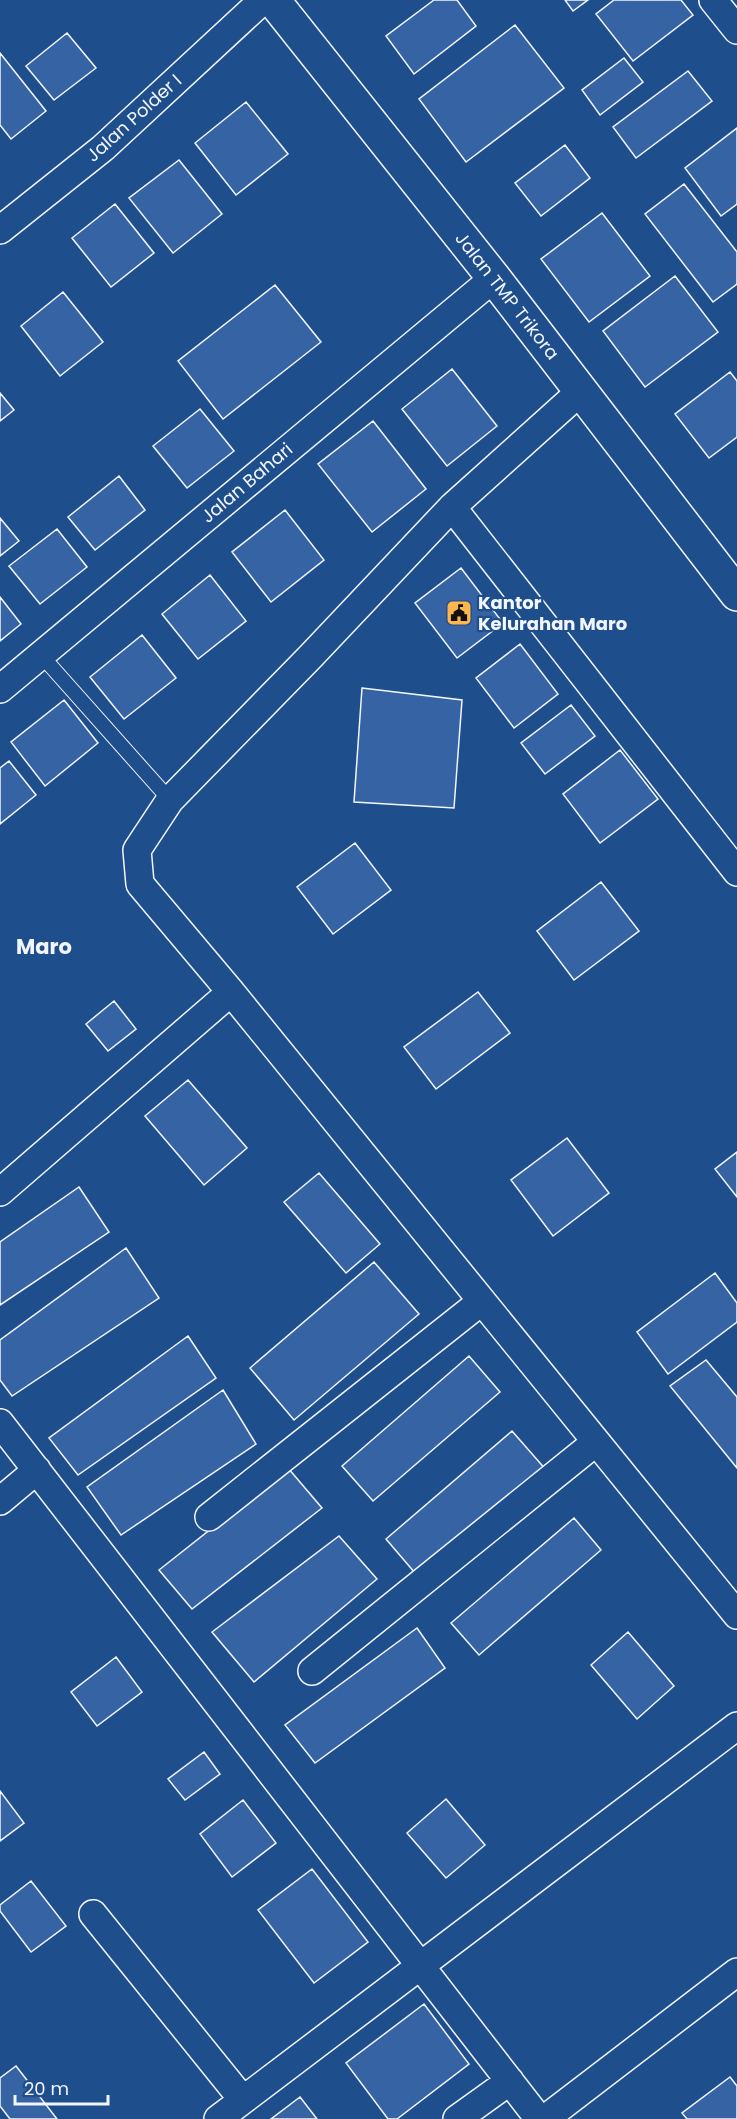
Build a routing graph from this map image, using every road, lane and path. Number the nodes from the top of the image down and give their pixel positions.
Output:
1 (263, 0) edge
2 (273, 0) edge
3 (713, 0) edge
4 (737, 30) edge
5 (0, 230) edge
6 (494, 278) junction
7 (580, 391) junction
8 (452, 507) junction
9 (737, 594) edge
10 (41, 655) junction
11 (0, 689) edge
12 (170, 800) junction
13 (737, 872) edge
14 (231, 992) junction
15 (0, 1192) edge
16 (482, 1301) junction
17 (0, 1423) edge
18 (596, 1442) junction
19 (37, 1470) junction
20 (0, 1501) edge
21 (209, 1517) dead end
22 (737, 1615) edge
23 (312, 1671) dead end
24 (737, 1726) edge
25 (93, 1914) dead end
26 (421, 1965) junction
27 (737, 1972) edge
28 (510, 2081) junction
29 (243, 2100) junction
30 (218, 2119) edge
31 (457, 2119) edge
32 (539, 2119) edge
33 (545, 2119) edge

1 - 5 street, Jalan Polder I
2 - 6 highway, Jalan TMP Trikora
3 - 4 street
6 - 7 highway, Jalan TMP Trikora
6 - 10 street, Jalan Bahari
7 - 8 street
7 - 9 highway, Jalan TMP Trikora
8 - 12 street
8 - 13 street
10 - 11 street, Jalan Bahari
10 - 12 lane
12 - 14 street
14 - 15 street
14 - 16 street
16 - 18 street
16 - 21 street
17 - 19 street
18 - 22 street
18 - 23 street
19 - 20 street
19 - 26 street
24 - 26 street
25 - 29 street
26 - 28 street
26 - 29 street
27 - 33 street
28 - 31 street
28 - 32 street
29 - 30 street

